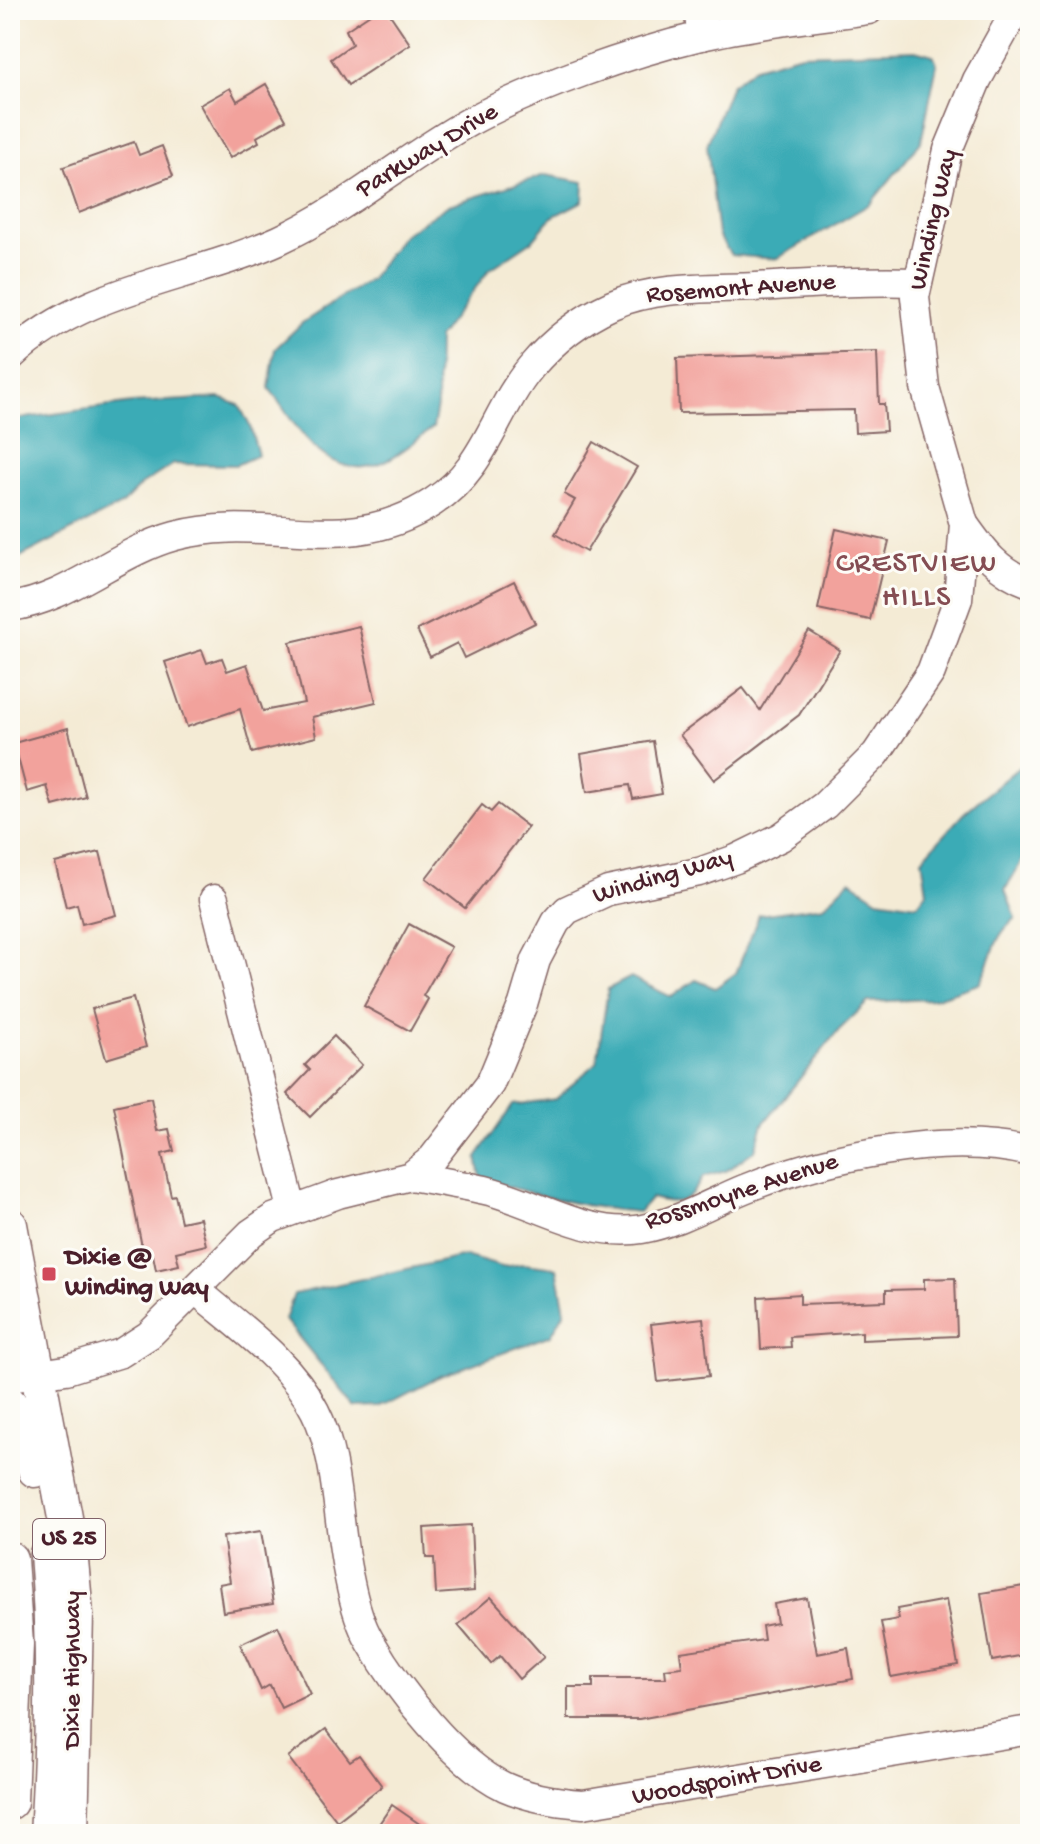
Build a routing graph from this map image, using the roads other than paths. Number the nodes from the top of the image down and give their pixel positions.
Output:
1 (869, 10) edge
2 (1016, 10) edge
3 (700, 23) edge
4 (918, 282) junction
5 (10, 357) edge
6 (964, 524) junction
7 (1019, 579) edge
8 (958, 599) junction
9 (10, 607) edge
10 (214, 899) dead end
11 (1030, 1152) edge
12 (411, 1176) junction
13 (292, 1209) junction
14 (10, 1225) edge
15 (196, 1290) junction
16 (24, 1377) edge
17 (10, 1404) edge
18 (10, 1559) edge
19 (1030, 1730) edge
20 (10, 1802) edge
21 (47, 1834) edge
22 (71, 1834) edge

1 - 3 street, Parkway Drive
2 - 4 street, Winding Way
3 - 5 street, Parkway Drive
4 - 6 street, Winding Way
4 - 9 street, Rosemont Avenue
6 - 7 street
6 - 8 street, Winding Way
7 - 8 street
8 - 12 street, Winding Way
10 - 13 street
11 - 12 street, Rossmoyne Avenue
12 - 13 street, Winding Way
13 - 15 street, Winding Way
14 - 16 main road, Dixie Highway / US 25
15 - 16 street, Winding Way
15 - 19 street, Woodspoint Drive
16 - 22 main road, Dixie Highway / US 25
17 - 21 main road
18 - 20 main road, US 25

